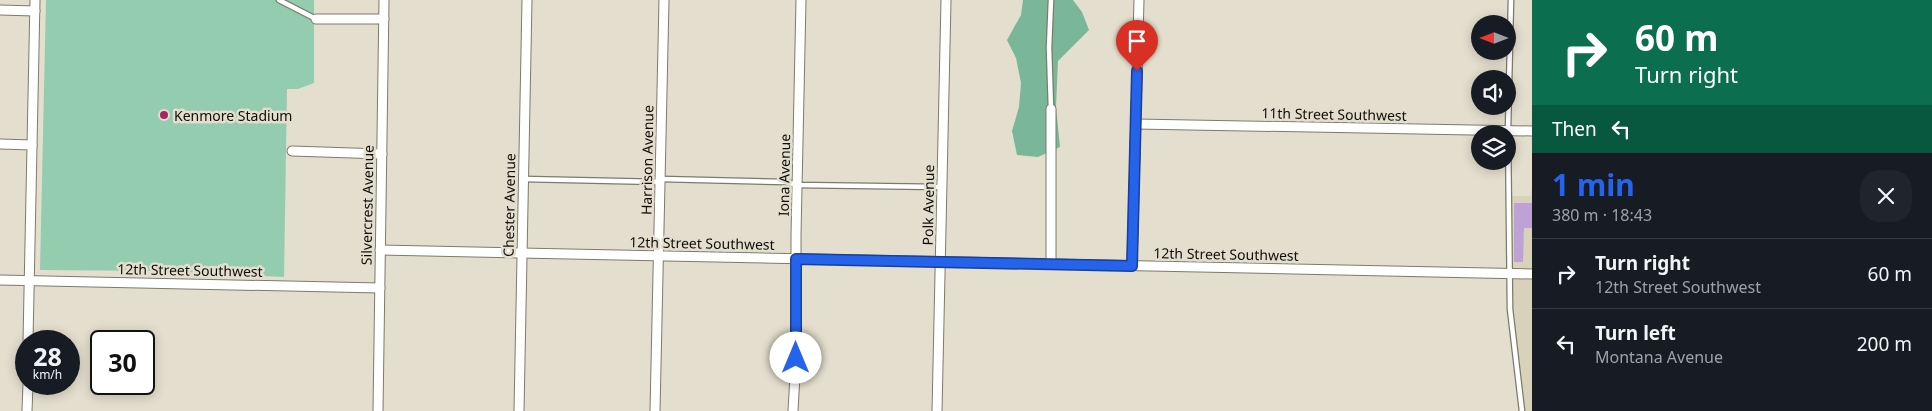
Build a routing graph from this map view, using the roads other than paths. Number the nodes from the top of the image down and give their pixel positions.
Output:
1 (35, 0) edge
2 (279, 0) edge
3 (384, 0) edge
4 (527, 0) edge
5 (664, 0) edge
6 (801, 0) edge
7 (946, 0) edge
8 (1050, 0) edge
9 (1139, 0) edge
10 (1511, 0) edge
11 (0, 10) edge
12 (35, 11) junction
13 (316, 19) joint
14 (384, 19) junction
15 (1051, 109) joint
16 (1136, 124) junction
17 (1508, 125) edge
18 (1471, 129) edge
19 (1516, 130) edge
20 (1532, 131) edge
21 (0, 144) edge
22 (32, 145) junction
23 (292, 151) dead end
24 (382, 154) junction
25 (1509, 170) edge
26 (523, 179) junction
27 (660, 180) junction
28 (797, 185) junction
29 (942, 187) junction
30 (380, 250) junction
31 (522, 252) junction
32 (659, 256) junction
33 (796, 259) junction
34 (940, 262) junction
35 (1051, 264) junction
36 (1132, 266) junction
37 (1510, 274) junction
38 (1532, 274) edge
39 (0, 280) edge
40 (29, 281) junction
41 (380, 288) junction
42 (28, 330) edge
43 (28, 395) edge
44 (27, 411) edge
45 (378, 411) edge
46 (518, 411) edge
47 (655, 411) edge
48 (793, 411) edge
49 (937, 411) edge
50 (1522, 411) edge

1 - 12 street
2 - 13 lane
3 - 14 street, Silvercrest Avenue
4 - 26 street, Chester Avenue
5 - 27 street, Harrison Avenue
6 - 28 street, Iona Avenue
7 - 29 street, Polk Avenue
8 - 15 lane
9 - 16 street
10 - 17 lane
11 - 12 street
12 - 22 street
13 - 14 street
14 - 24 street, Silvercrest Avenue
15 - 35 street
16 - 18 street, 11th Street Southwest
16 - 36 street
19 - 20 street, 11th Street Southwest
21 - 22 street
22 - 40 street
23 - 24 street
24 - 30 street, Silvercrest Avenue
25 - 37 lane
26 - 27 lane
26 - 31 street, Chester Avenue
27 - 28 lane
27 - 32 street, Harrison Avenue
28 - 29 lane
28 - 33 street, Iona Avenue
29 - 34 street, Polk Avenue
30 - 31 street, 12th Street Southwest
30 - 41 street, Silvercrest Avenue
31 - 32 street, 12th Street Southwest
31 - 46 street, Chester Avenue
32 - 33 street, 12th Street Southwest
32 - 47 street, Harrison Avenue
33 - 34 street, 12th Street Southwest
33 - 48 street, Iona Avenue
34 - 35 street, 12th Street Southwest
34 - 49 street, Polk Avenue
35 - 36 street, 12th Street Southwest
36 - 37 street, 12th Street Southwest
37 - 38 street, 12th Street Southwest
37 - 50 lane
39 - 40 street, 12th Street Southwest
40 - 41 street, 12th Street Southwest
40 - 42 street
41 - 45 street, Silvercrest Avenue
43 - 44 street

